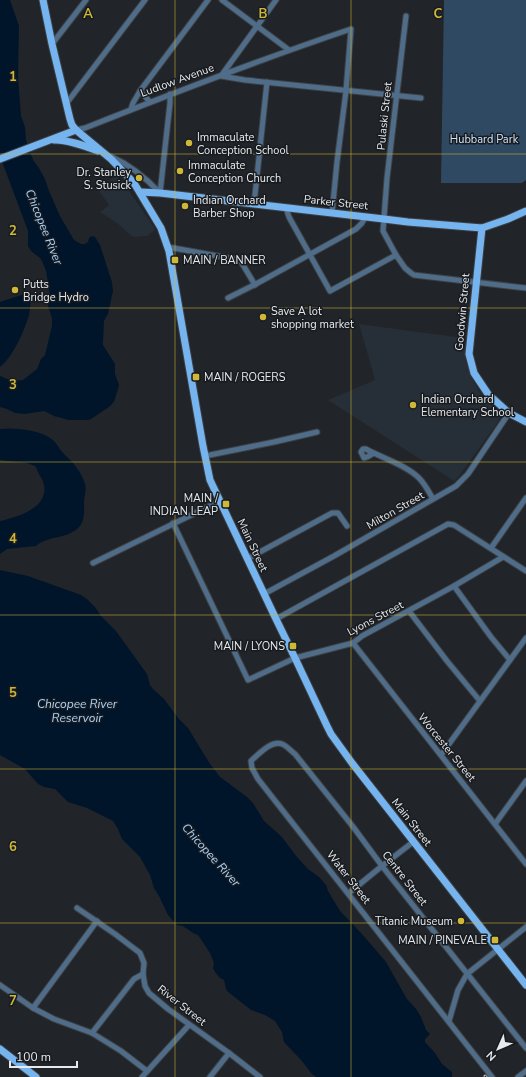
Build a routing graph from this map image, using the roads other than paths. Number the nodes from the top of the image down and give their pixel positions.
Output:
1 (43, 0) edge
2 (86, 0) edge
3 (144, 0) edge
4 (208, 0) edge
5 (222, 0) edge
6 (276, 0) edge
7 (406, 16) dead end
8 (257, 26) junction
9 (52, 44) junction
10 (289, 50) junction
11 (220, 76) junction
12 (267, 82) junction
13 (140, 91) junction
14 (346, 91) junction
15 (170, 94) junction
16 (396, 96) junction
17 (421, 98) dead end
18 (150, 102) junction
19 (66, 104) junction
20 (132, 109) junction
21 (76, 130) junction
22 (48, 141) junction
23 (106, 155) junction
24 (0, 159) edge
25 (140, 192) junction
26 (160, 193) junction
27 (254, 204) junction
28 (286, 208) junction
29 (526, 210) edge
30 (332, 213) junction
31 (365, 217) junction
32 (384, 219) junction
33 (482, 228) junction
34 (168, 248) junction
35 (309, 254) junction
36 (396, 255) junction
37 (476, 282) junction
38 (255, 285) junction
39 (526, 288) edge
40 (228, 298) dead end
41 (509, 413) junction
42 (526, 422) edge
43 (317, 432) dead end
44 (374, 453) dead end
45 (205, 456) junction
46 (526, 498) edge
47 (433, 499) junction
48 (220, 501) junction
49 (173, 523) junction
50 (347, 526) dead end
51 (491, 548) junction
52 (503, 557) junction
53 (247, 559) junction
54 (93, 563) dead end
55 (526, 571) edge
56 (454, 586) junction
57 (264, 594) junction
58 (408, 611) junction
59 (276, 620) junction
60 (526, 638) edge
61 (353, 642) junction
62 (295, 658) junction
63 (510, 660) junction
64 (480, 701) junction
65 (441, 755) junction
66 (251, 764) joint
67 (526, 781) edge
68 (495, 824) junction
69 (413, 842) junction
70 (526, 864) edge
71 (382, 866) junction
72 (348, 893) junction
73 (77, 908) dead end
74 (97, 921) junction
75 (526, 927) edge
76 (498, 949) junction
77 (143, 974) junction
78 (468, 974) junction
79 (0, 985) edge
80 (526, 985) edge
81 (33, 1008) junction
82 (449, 1021) junction
83 (189, 1025) junction
84 (92, 1033) junction
85 (526, 1048) edge
86 (0, 1049) edge
87 (229, 1053) junction
88 (147, 1071) junction
89 (526, 1071) edge
90 (36, 1077) edge
91 (142, 1077) edge
92 (210, 1077) edge
93 (260, 1077) edge
94 (492, 1077) edge
95 (518, 1077) edge

1 - 9 main road, Main Street
2 - 9 street
3 - 19 street
4 - 13 street
5 - 8 street
6 - 8 street
7 - 16 street, Pulaski Street
8 - 10 street
8 - 11 street
9 - 19 main road, Main Street
10 - 11 street, Ludlow Avenue
10 - 14 street, Ludlow Avenue
11 - 12 street
11 - 15 street, Ludlow Avenue
12 - 14 street
12 - 27 street
13 - 18 street
13 - 20 street
14 - 16 street
14 - 30 street
15 - 18 street, Ludlow Avenue
15 - 26 street
16 - 17 street
16 - 32 street, Pulaski Street
18 - 20 street, Ludlow Avenue
19 - 21 main road, Main Street
20 - 21 street, Ludlow Avenue
21 - 22 main road, Ludlow Avenue
21 - 23 main road, Main Street
22 - 23 main road
22 - 24 main road, Ludlow Avenue
23 - 25 main road, Main Street
23 - 26 street
25 - 26 main road, Parker Street
25 - 34 main road, Main Street
26 - 27 main road, Parker Street
27 - 28 main road, Parker Street
28 - 30 main road, Parker Street
28 - 35 street
29 - 33 main road, Parker Street
30 - 31 main road, Parker Street
31 - 32 main road, Parker Street
31 - 35 street
32 - 33 main road, Parker Street
32 - 36 street, Pulaski Street
33 - 37 main road, Goodwin Street
34 - 38 street
34 - 45 main road, Main Street
35 - 36 street
35 - 38 street
36 - 37 street, Pulaski Street
37 - 39 street, Pulaski Street
37 - 41 main road, Goodwin Street
38 - 40 street
41 - 42 main road, Goodwin Street
41 - 47 street, Milton Street
43 - 45 street
44 - 47 street
45 - 48 main road, Main Street
46 - 51 street
47 - 57 street, Milton Street
48 - 49 street
48 - 53 main road, Main Street
49 - 54 street
49 - 62 street, Lyons Street
50 - 53 street
51 - 52 street
51 - 59 street
52 - 55 street
52 - 56 street, Lyons Street
53 - 57 main road, Main Street
56 - 58 street, Lyons Street
56 - 63 street
57 - 59 main road, Main Street
58 - 61 street, Lyons Street
58 - 64 street
59 - 62 main road, Main Street
60 - 63 street
61 - 62 street, Lyons Street
61 - 65 street, Worcester Street
62 - 69 main road, Main Street
63 - 64 street
64 - 65 street
65 - 68 street, Worcester Street
66 - 71 street, Centre Street
66 - 72 street, Water Street
67 - 68 street
68 - 70 street, Worcester Street
69 - 71 street
69 - 76 main road, Main Street
71 - 72 street
71 - 78 street, Centre Street
72 - 82 street, Water Street
73 - 74 street, River Street
74 - 77 street, River Street
74 - 81 street
75 - 76 street
76 - 78 street
76 - 80 main road, Main Street
77 - 83 street, River Street
77 - 84 street
78 - 82 street
78 - 85 street, Centre Street
79 - 81 street
81 - 84 street
82 - 94 street, Water Street
83 - 87 street, River Street
83 - 88 street
84 - 88 street
86 - 90 main road
87 - 92 street
87 - 93 street, River Street
88 - 91 street
89 - 95 street

